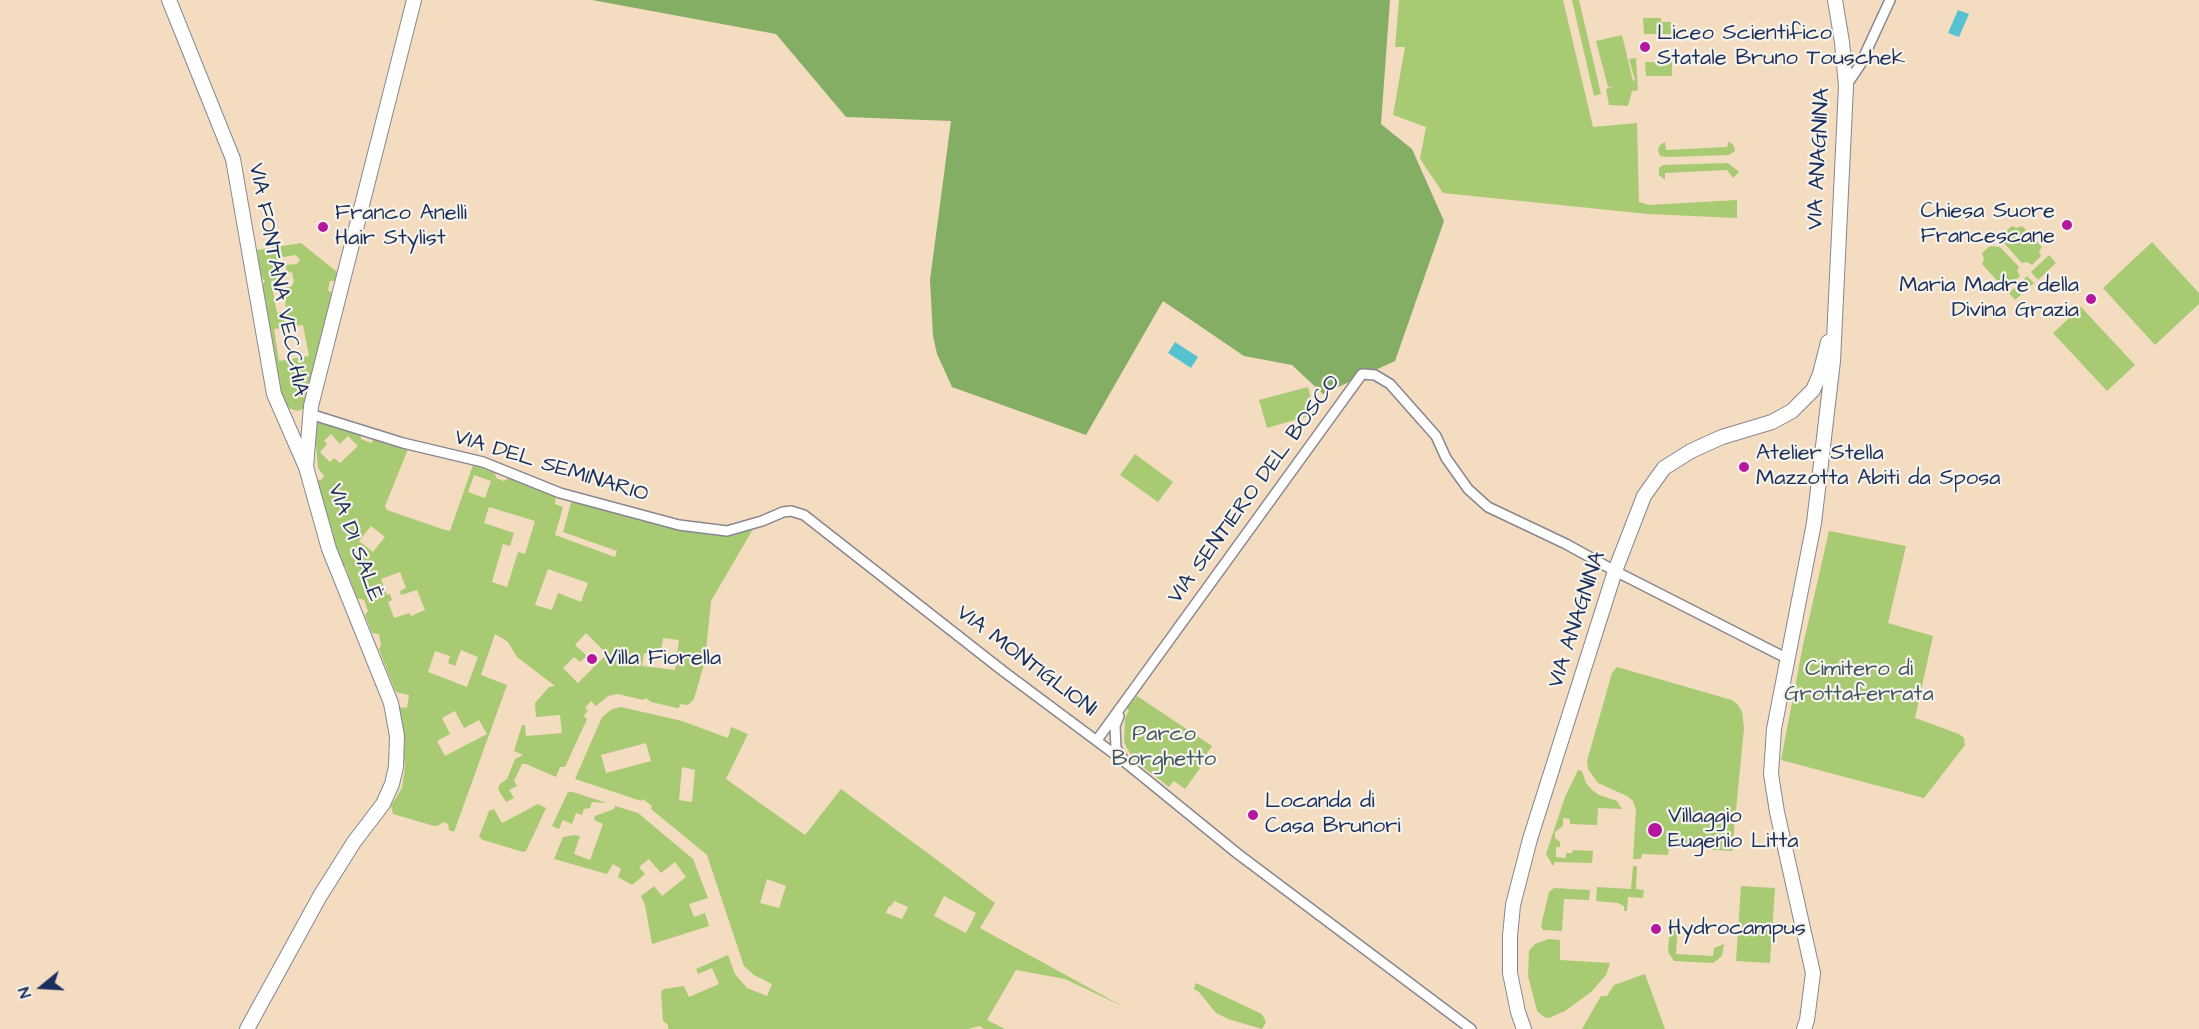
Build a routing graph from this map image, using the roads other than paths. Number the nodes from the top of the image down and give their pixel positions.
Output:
1 (169, 0) edge
2 (414, 0) edge
3 (1835, 0) edge
4 (1890, 0) edge
5 (1846, 86) junction
6 (1834, 320) junction
7 (1813, 390) junction
8 (280, 410) junction
9 (310, 412) junction
10 (1828, 412) junction
11 (306, 467) junction
12 (783, 512) joint
13 (1615, 571) junction
14 (1788, 659) junction
15 (1124, 703) junction
16 (1097, 740) junction
17 (1125, 762) junction
18 (247, 1029) edge
19 (1471, 1029) edge
20 (1524, 1029) edge
21 (1804, 1029) edge

1 - 8 main road, VIA FONTANA VECCHIA
2 - 9 main road, VIA DI SALÈ
3 - 5 main road, VIA ANAGNINA
4 - 5 street
5 - 6 main road, VIA ANAGNINA
6 - 7 main road, VIA ANAGNINA
6 - 10 main road, VIA ANAGNINA
7 - 10 main road
7 - 13 main road, VIA ANAGNINA
8 - 9 main road
8 - 11 main road, VIA FONTANA VECCHIA
9 - 11 main road, VIA DI SALÈ
9 - 12 street, VIA DEL SEMINARIO
10 - 14 main road, VIA ANAGNINA
11 - 18 main road, VIA DI SALÈ
12 - 16 street, VIA MONTIGLIONI
13 - 14 street, VIA SENTIERO DEL BOSCO
13 - 15 street, VIA SENTIERO DEL BOSCO
13 - 20 main road, VIA ANAGNINA
14 - 21 main road, VIA ANAGNINA
15 - 16 street, VIA SENTIERO DEL BOSCO
15 - 17 street, VIA SENTIERO DEL BOSCO
16 - 17 street, VIA MONTIGLIONI
17 - 19 street, VIA MONTIGLIONI

